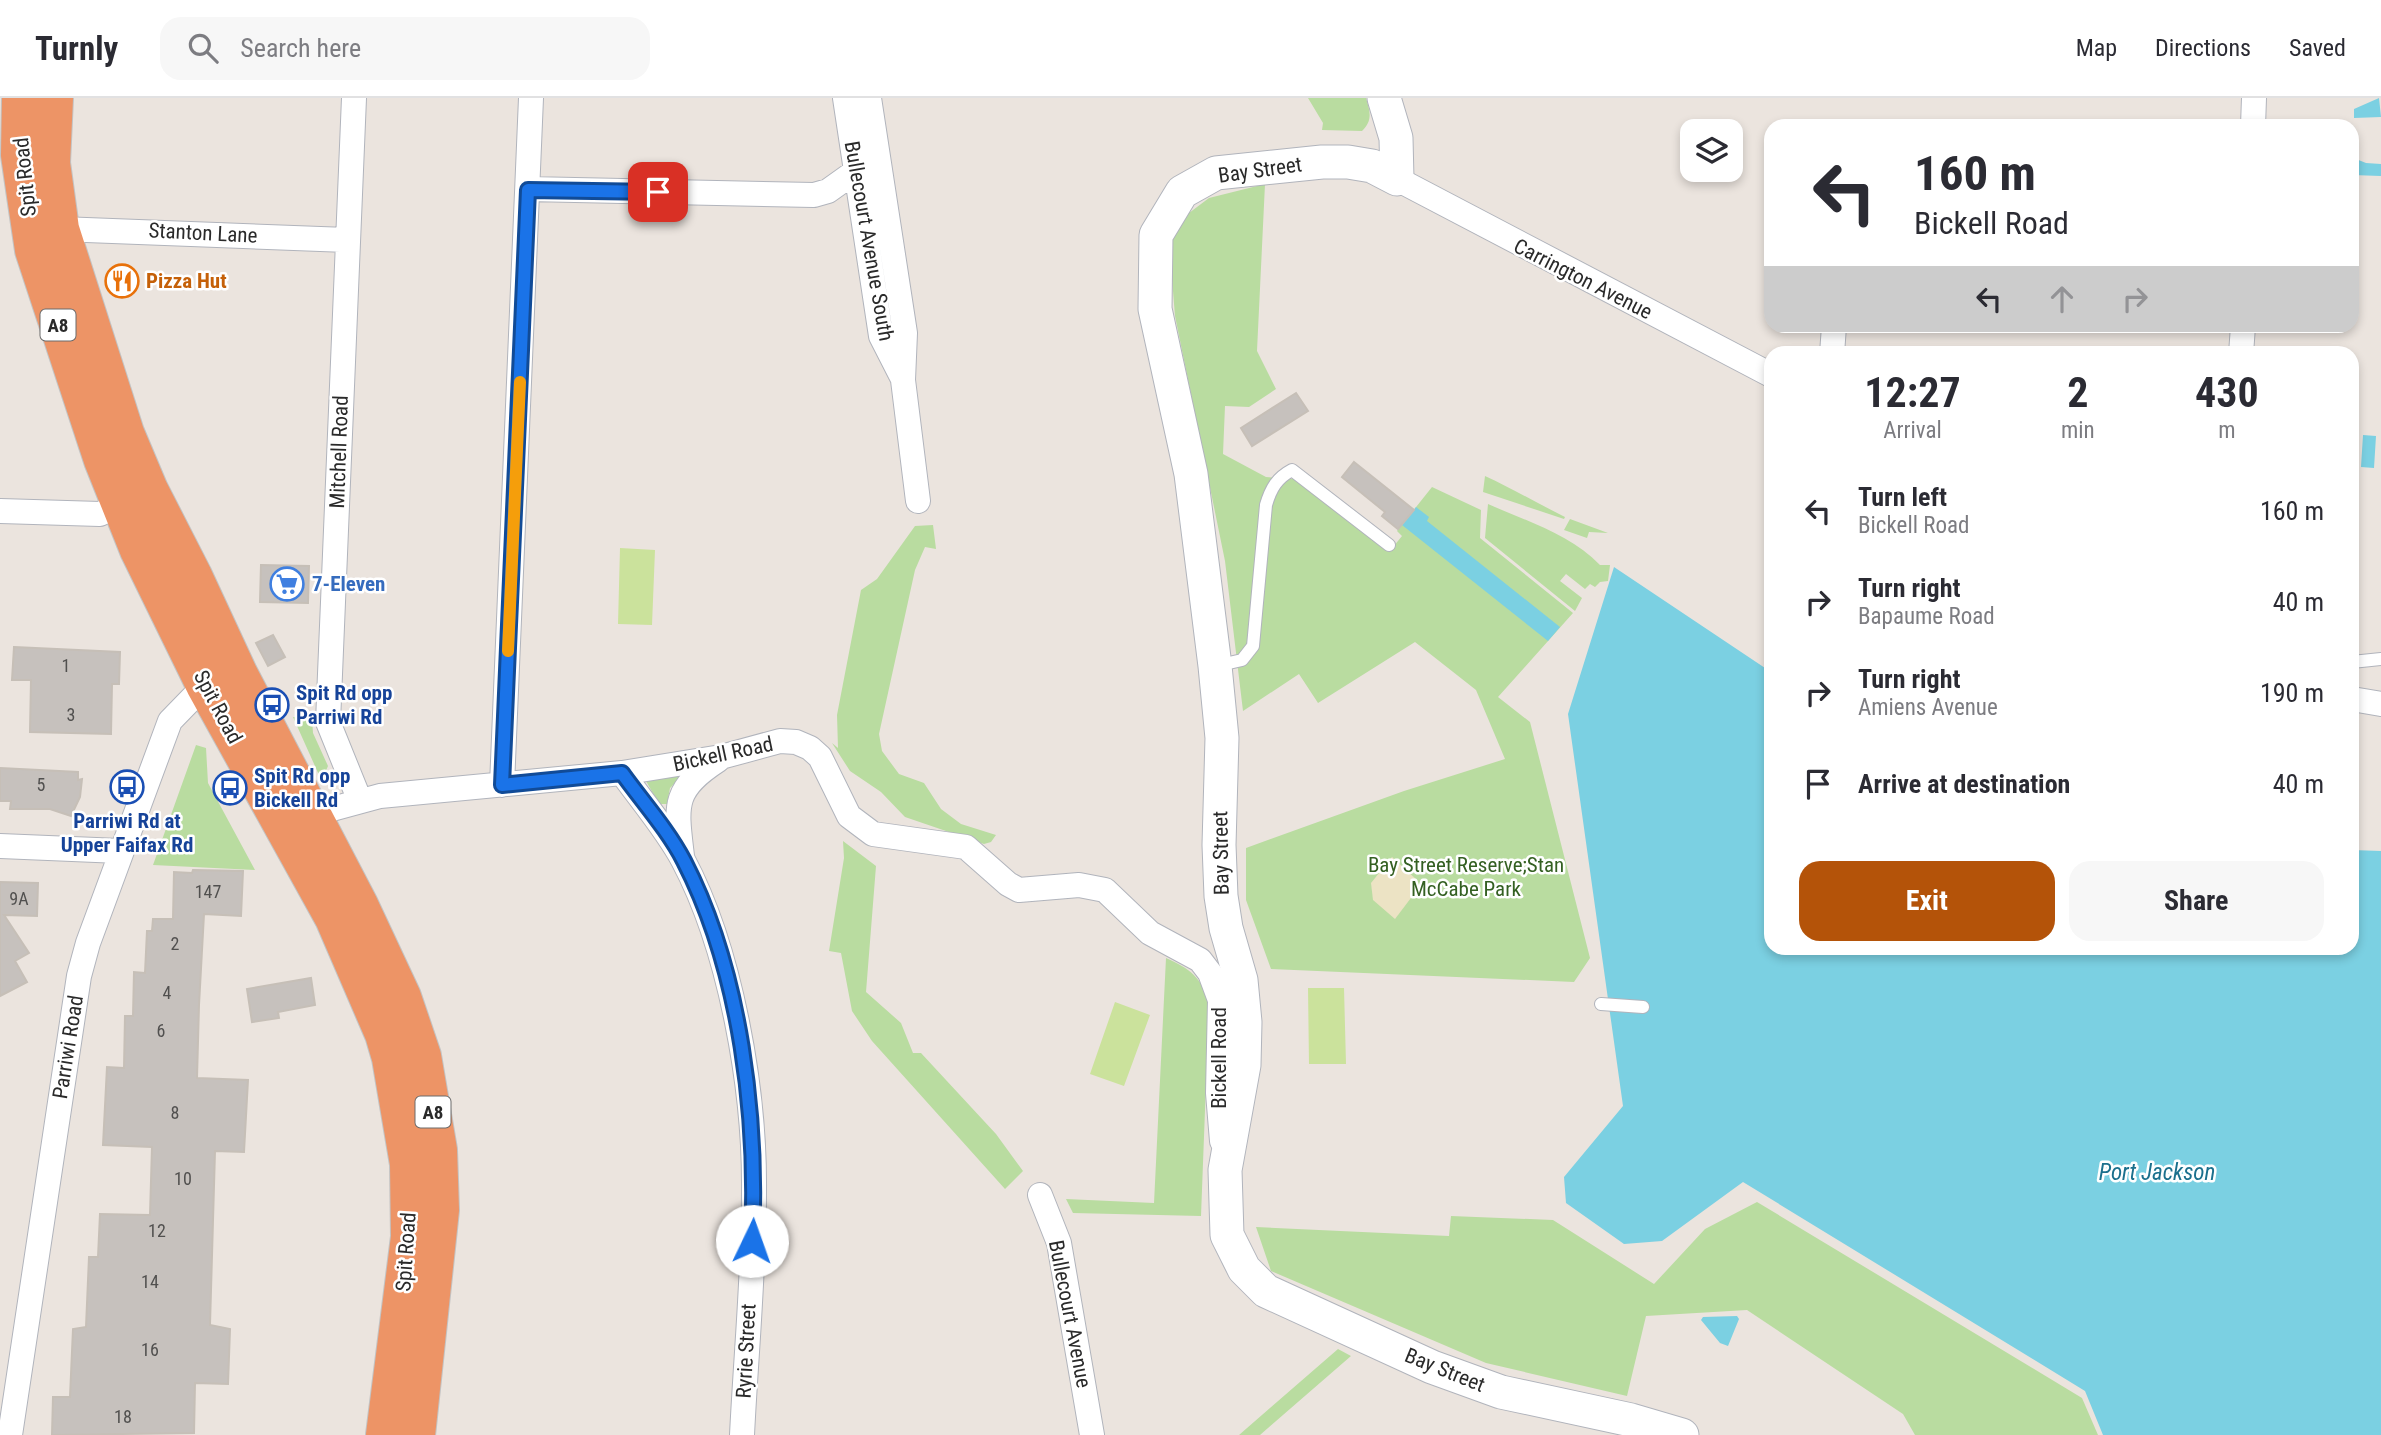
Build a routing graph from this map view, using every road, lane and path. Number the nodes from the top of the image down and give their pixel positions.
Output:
1 (354, 98) edge
2 (531, 98) edge
3 (845, 98) edge
4 (869, 98) edge
5 (1384, 98) edge
6 (2254, 98) edge
7 (29, 113) edge
8 (2253, 119) edge
9 (856, 171) junction
10 (1397, 179) junction
11 (528, 190) junction
12 (60, 229) junction
13 (347, 240) junction
14 (1764, 371) edge
15 (903, 380) junction
16 (135, 498) junction
17 (918, 501) dead end
18 (0, 511) edge
19 (1389, 545) dead end
20 (2381, 659) edge
21 (2359, 661) edge
22 (1215, 666) junction
23 (205, 685) junction
24 (2359, 700) edge
25 (2381, 704) edge
26 (721, 757) junction
27 (622, 773) junction
28 (502, 785) junction
29 (360, 801) junction
30 (296, 819) junction
31 (0, 845) edge
32 (120, 851) junction
33 (682, 858) junction
34 (1601, 1004) dead end
35 (1643, 1007) dead end
36 (1225, 1170) junction
37 (1040, 1195) dead end
38 (10, 1435) edge
39 (385, 1435) edge
40 (416, 1435) edge
41 (742, 1435) edge
42 (1092, 1435) edge
43 (1682, 1435) edge

1 - 13 street, Mitchell Road
2 - 11 street
3 - 9 street, Bullecourt Avenue South
4 - 15 street, Bullecourt Avenue South
5 - 10 street
6 - 8 street
7 - 12 highway, Spit Road / A8
7 - 16 highway, Spit Road / A8
9 - 11 street
9 - 15 street, Bullecourt Avenue South
10 - 14 street, Carrington Avenue
10 - 22 street, Bay Street
11 - 28 street
12 - 13 street, Stanton Lane
12 - 16 highway, Spit Road / A8
13 - 29 street, Mitchell Road
15 - 17 street, Bullecourt Avenue South
16 - 18 street
16 - 23 highway, Spit Road / A8
16 - 30 highway, Spit Road / A8
19 - 22 lane
20 - 21 lane
22 - 36 street, Bay Street
23 - 30 highway, Spit Road / A8
23 - 32 street, Parriwi Road
24 - 25 street
26 - 27 street, Bickell Road
26 - 33 street, Ryrie Street
26 - 36 street, Bickell Road
27 - 28 street, Bickell Road
27 - 33 street, Ryrie Street
28 - 29 street, Bickell Road
29 - 30 street, Bickell Road
30 - 39 highway, Spit Road / A8
30 - 40 highway, Spit Road / A8
31 - 32 street
32 - 38 street, Parriwi Road
33 - 41 street, Ryrie Street
34 - 35 lane
36 - 43 street, Bay Street
37 - 42 street, Bullecourt Avenue

